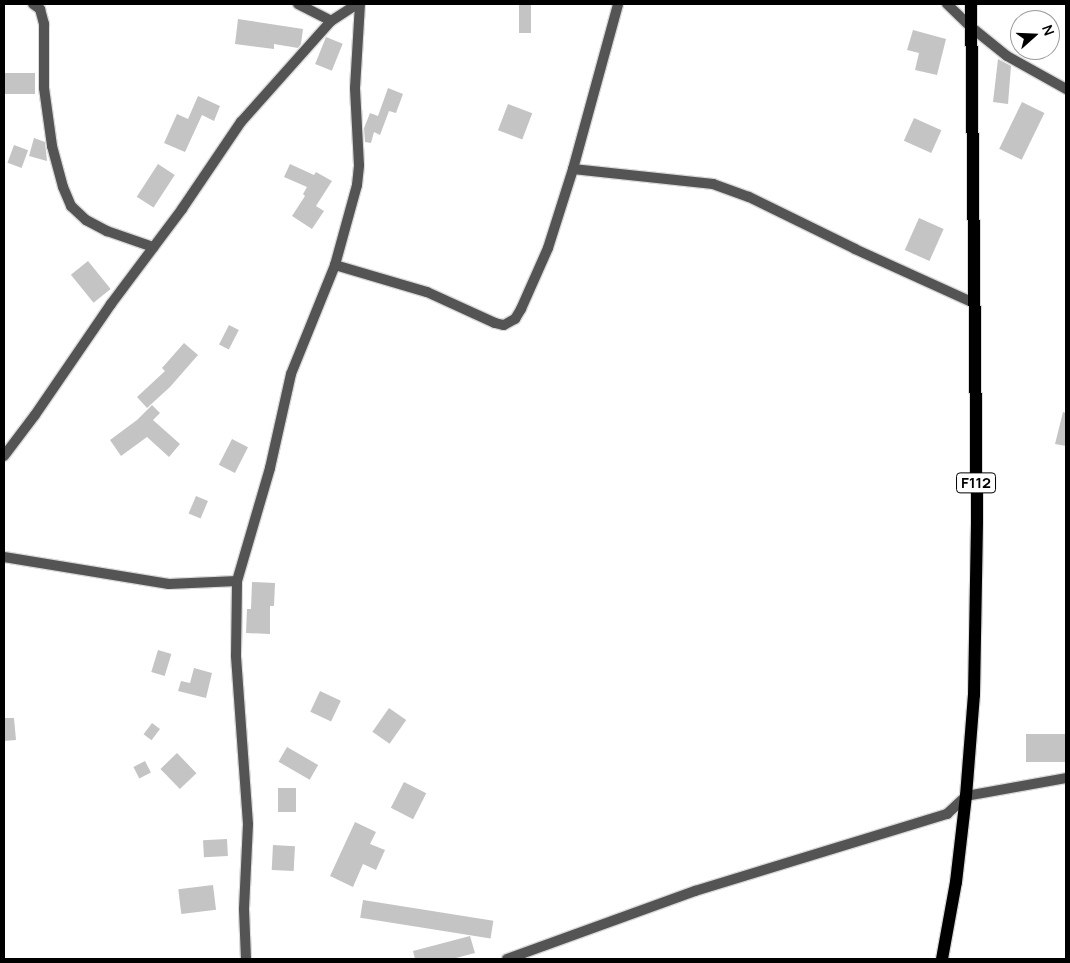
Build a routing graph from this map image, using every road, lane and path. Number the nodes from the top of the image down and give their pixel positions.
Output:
1 (32, 4) edge
2 (298, 4) edge
3 (358, 4) edge
4 (618, 4) edge
5 (947, 4) edge
6 (971, 4) edge
7 (331, 21) junction
8 (971, 27) junction
9 (1066, 89) edge
10 (572, 168) junction
11 (153, 247) junction
12 (335, 265) junction
13 (974, 303) junction
14 (4, 456) edge
15 (4, 557) edge
16 (237, 582) junction
17 (1066, 778) edge
18 (966, 796) junction
19 (246, 959) edge
20 (507, 959) edge
21 (942, 959) edge

1 - 11 street
2 - 7 street
3 - 7 street
3 - 12 street
4 - 10 street
5 - 8 street
6 - 8 main road, F112
7 - 11 street
8 - 9 street
8 - 13 main road, F112
10 - 12 street
10 - 13 street
11 - 14 street
12 - 16 street
13 - 18 main road, F112
15 - 16 street
16 - 19 street
17 - 18 street
18 - 20 street
18 - 21 main road, F112

